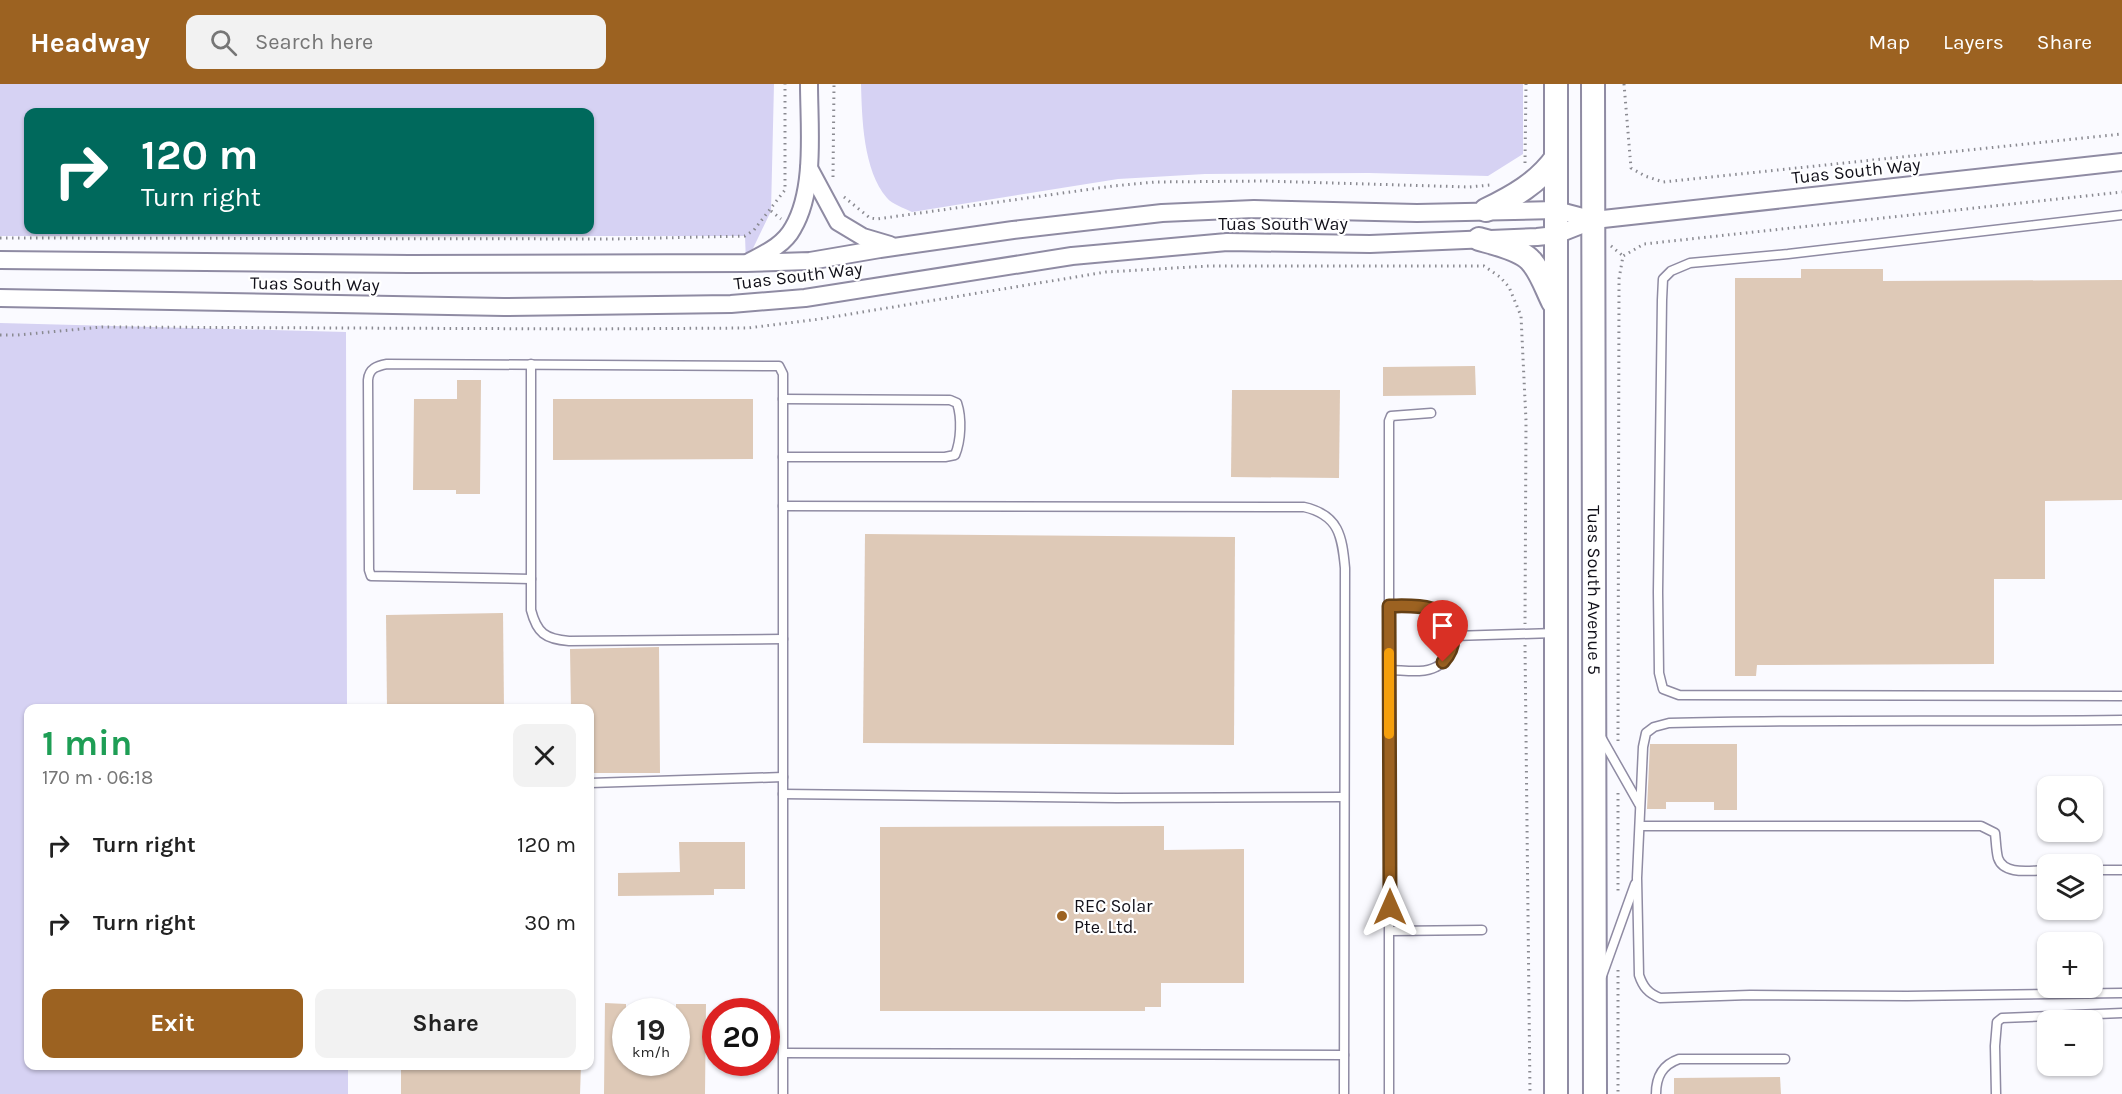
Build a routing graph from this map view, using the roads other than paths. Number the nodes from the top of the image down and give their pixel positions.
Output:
1 (809, 84) edge
2 (1556, 84) edge
3 (1593, 84) edge
4 (1556, 158) junction
5 (2122, 162) edge
6 (809, 168) junction
7 (1486, 210) junction
8 (1556, 210) junction
9 (2122, 215) edge
10 (1594, 219) junction
11 (1557, 235) junction
12 (1479, 239) junction
13 (896, 246) junction
14 (0, 260) edge
15 (746, 263) junction
16 (0, 298) edge
17 (1556, 309) junction
18 (531, 364) junction
19 (783, 399) junction
20 (1431, 413) dead end
21 (783, 457) junction
22 (783, 506) junction
23 (531, 579) junction
24 (1389, 606) junction
25 (1556, 633) junction
26 (1453, 636) junction
27 (783, 639) junction
28 (1389, 670) junction
29 (2122, 696) edge
30 (2122, 720) edge
31 (1594, 726) junction
32 (783, 777) junction
33 (594, 783) edge
34 (783, 794) junction
35 (1344, 797) junction
36 (1641, 806) junction
37 (1640, 826) junction
38 (2037, 870) edge
39 (2103, 870) edge
40 (2122, 870) edge
41 (1637, 878) junction
42 (1482, 930) dead end
43 (1390, 931) junction
44 (2122, 993) edge
45 (1595, 997) junction
46 (2122, 1013) edge
47 (783, 1053) junction
48 (1344, 1055) junction
49 (1785, 1059) dead end
50 (783, 1094) edge
51 (1344, 1094) edge
52 (1389, 1094) edge
53 (1556, 1094) edge
54 (1595, 1094) edge
55 (1656, 1094) edge
56 (1996, 1094) edge

1 - 6 street
2 - 4 street
3 - 10 street, Tuas South Avenue 5
4 - 7 street
4 - 8 street
5 - 10 street, Tuas South Way
6 - 13 street
6 - 15 street
7 - 8 street, Tuas South Way
7 - 13 street, Tuas South Way
8 - 10 street, Tuas South Way
8 - 11 street
9 - 29 lane
10 - 11 street, Tuas South Way
10 - 31 street, Tuas South Avenue 5
11 - 12 street, Tuas South Way
11 - 17 street
12 - 16 street, Tuas South Way
12 - 17 street
13 - 15 street, Tuas South Way
14 - 15 street, Tuas South Way
17 - 25 street
18 - 19 lane
18 - 23 lane
18 - 23 lane
19 - 21 lane
19 - 21 lane
20 - 24 lane
21 - 22 lane
22 - 27 lane
22 - 35 lane
23 - 27 lane
24 - 26 lane
24 - 28 lane
25 - 26 lane
25 - 53 street
26 - 28 lane
27 - 32 lane
28 - 43 lane
30 - 36 lane
31 - 36 lane
31 - 45 street, Tuas South Avenue 5
32 - 33 lane
32 - 34 lane
34 - 35 lane
34 - 47 lane
35 - 48 lane
36 - 37 lane
37 - 38 lane
37 - 41 lane
39 - 40 lane
41 - 44 lane
41 - 45 lane
42 - 43 lane
43 - 52 lane
45 - 54 street, Tuas South Avenue 5
46 - 56 lane
47 - 48 lane
47 - 50 lane
48 - 51 lane
49 - 55 lane

